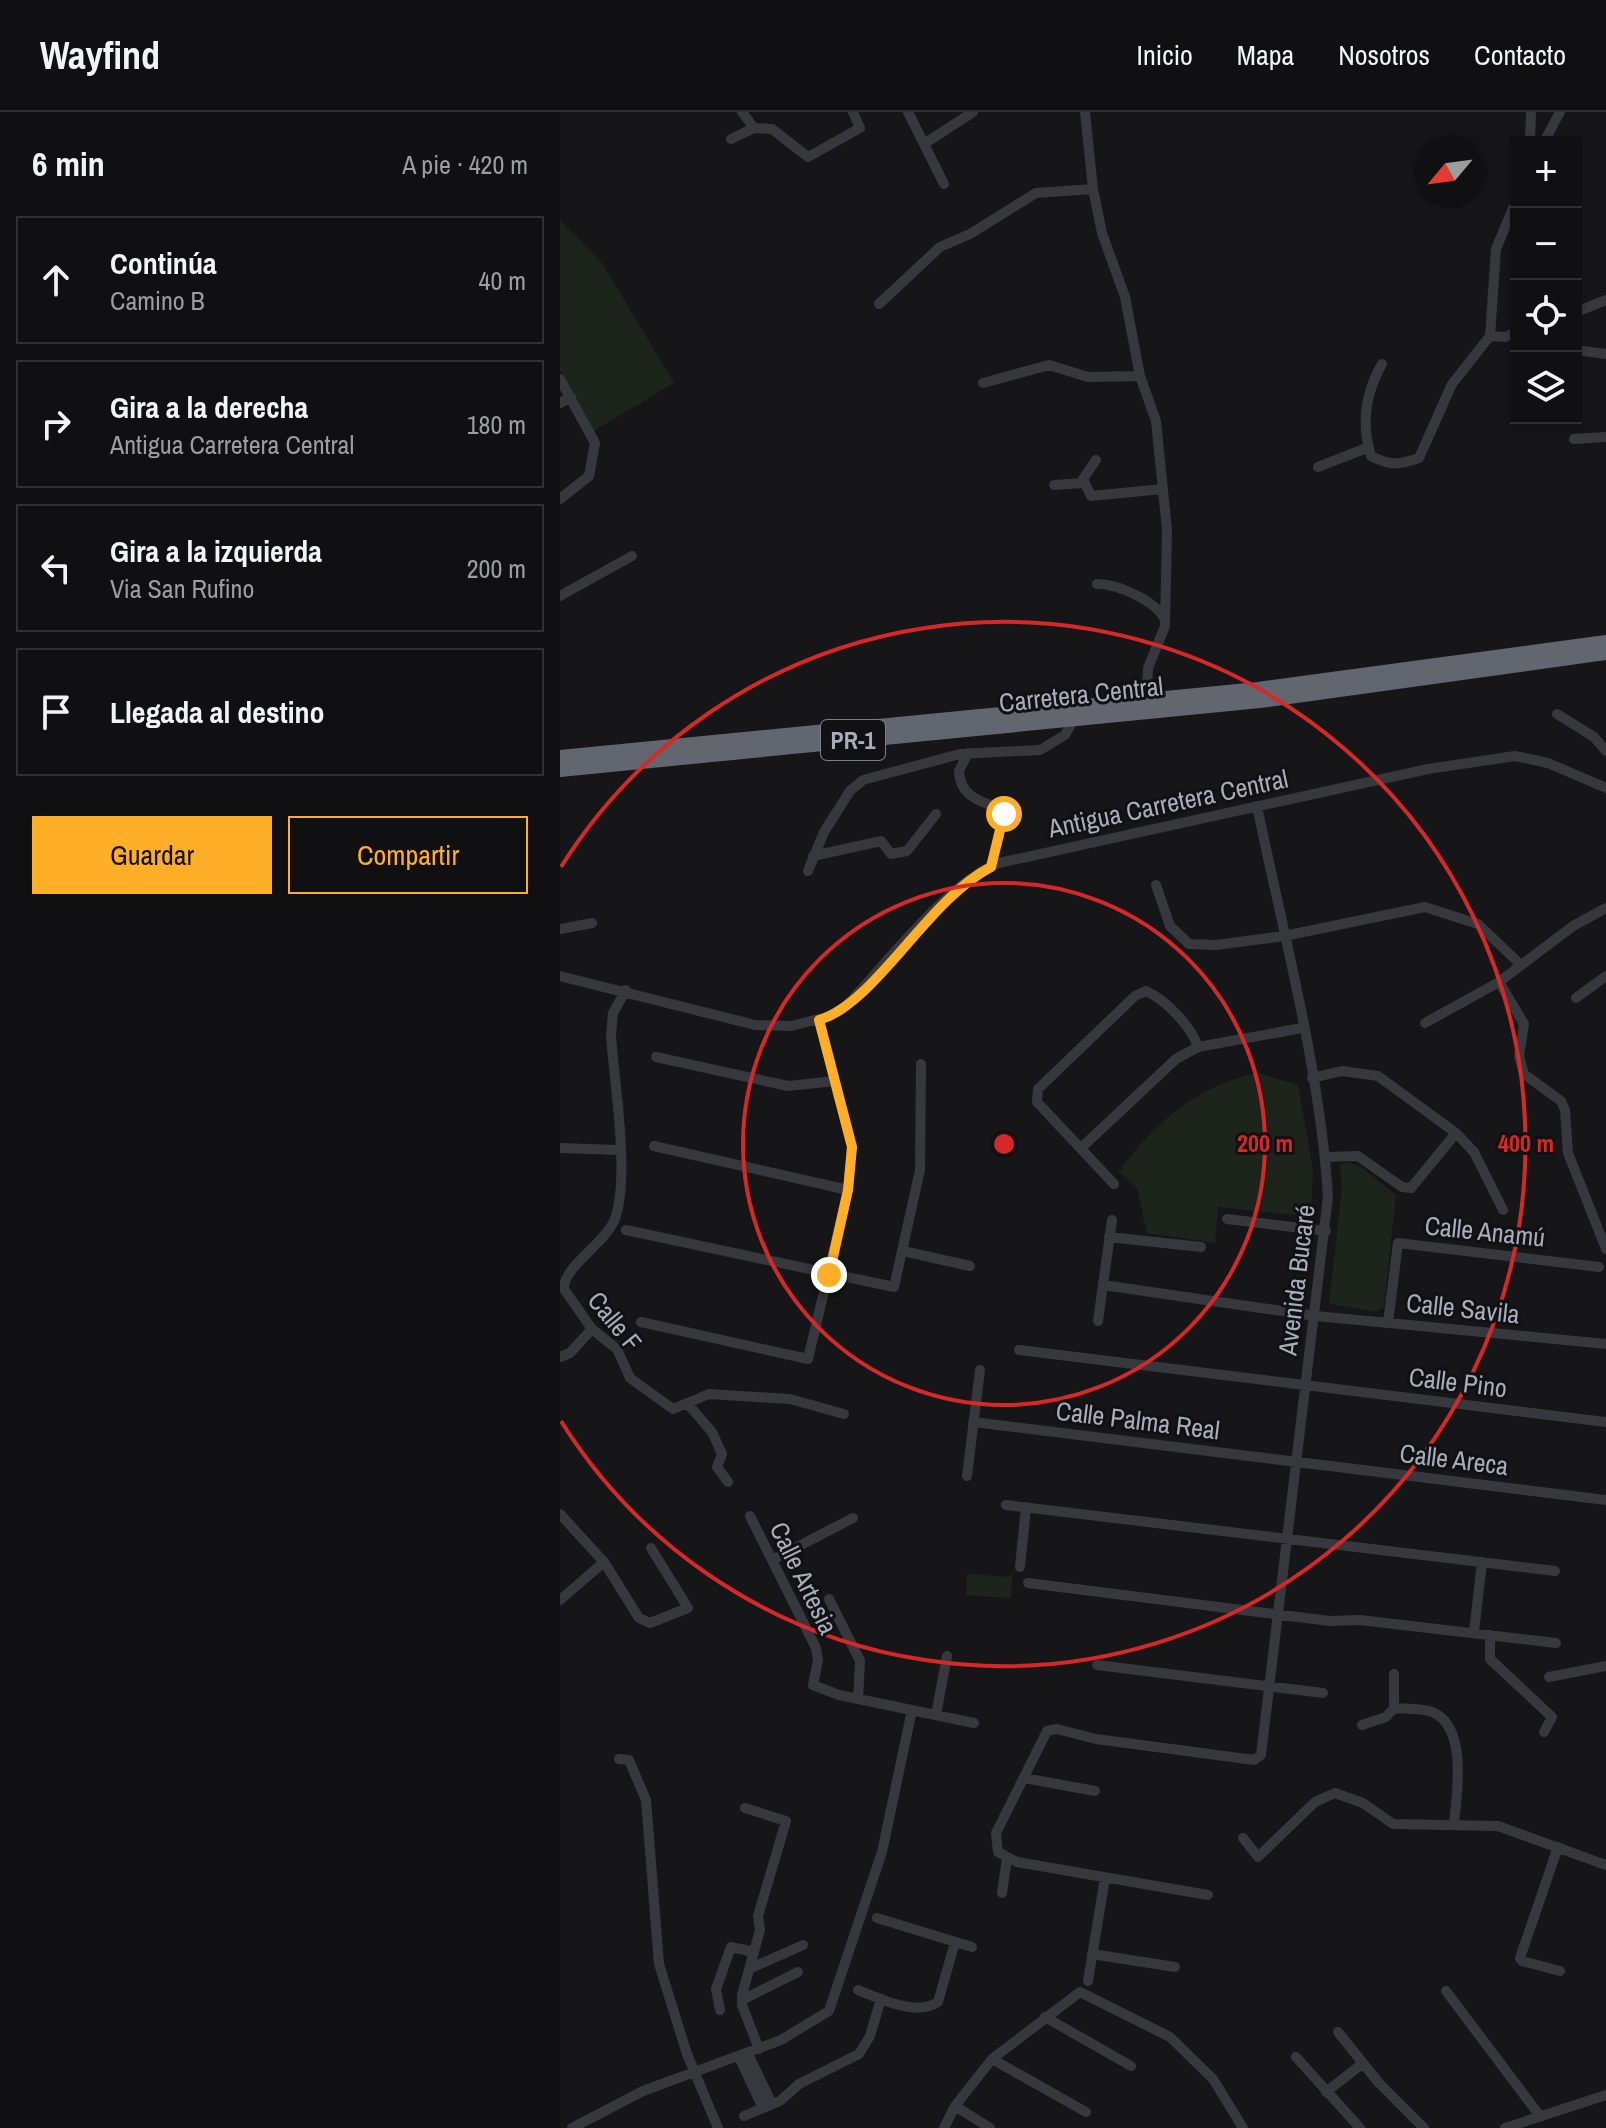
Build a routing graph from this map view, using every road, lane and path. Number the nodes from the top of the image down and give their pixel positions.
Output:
1 (742, 112) edge
2 (853, 112) edge
3 (908, 112) edge
4 (973, 112) edge
5 (1085, 112) edge
6 (1531, 112) edge
7 (1560, 112) edge
8 (754, 128) junction
9 (1530, 136) edge
10 (1547, 136) edge
11 (731, 139) dead end
12 (924, 144) junction
13 (944, 184) dead end
14 (1093, 189) junction
15 (1513, 208) edge
16 (1606, 300) edge
17 (879, 304) dead end
18 (1582, 310) edge
19 (1510, 335) edge
20 (1490, 336) junction
21 (1582, 351) edge
22 (1606, 354) edge
23 (1382, 364) dead end
24 (1140, 376) junction
25 (560, 379) edge
26 (983, 383) dead end
27 (571, 397) junction
28 (560, 403) edge
29 (1606, 437) edge
30 (1574, 439) dead end
31 (1369, 447) junction
32 (1096, 460) dead end
33 (1318, 467) dead end
34 (1083, 483) junction
35 (1054, 485) dead end
36 (1163, 489) junction
37 (560, 499) edge
38 (632, 556) dead end
39 (1097, 584) dead end
40 (560, 596) edge
41 (1166, 621) junction
42 (1606, 642) edge
43 (1606, 653) edge
44 (1146, 706) junction
45 (1557, 714) dead end
46 (1074, 719) junction
47 (1606, 751) edge
48 (968, 753) junction
49 (563, 764) edge
50 (1606, 788) edge
51 (1257, 806) junction
52 (936, 814) dead end
53 (813, 856) junction
54 (991, 867) junction
55 (808, 871) dead end
56 (1156, 885) dead end
57 (1606, 908) edge
58 (592, 923) dead end
59 (560, 929) edge
60 (1284, 936) junction
61 (1521, 965) junction
62 (560, 976) edge
63 (1606, 976) edge
64 (1499, 982) junction
65 (626, 990) junction
66 (1576, 998) dead end
67 (819, 1020) junction
68 (1425, 1023) dead end
69 (1302, 1028) junction
70 (1198, 1047) junction
71 (656, 1057) dead end
72 (921, 1064) dead end
73 (1312, 1078) junction
74 (835, 1081) junction
75 (1456, 1133) junction
76 (654, 1146) dead end
77 (560, 1148) edge
78 (1081, 1148) junction
79 (619, 1150) junction
80 (1326, 1157) junction
81 (1114, 1184) dead end
82 (848, 1190) junction
83 (1503, 1210) dead end
84 (1227, 1219) dead end
85 (1601, 1219) edge
86 (1112, 1220) dead end
87 (626, 1230) dead end
88 (1326, 1231) junction
89 (1109, 1237) junction
90 (1201, 1247) dead end
91 (1606, 1249) edge
92 (903, 1251) junction
93 (970, 1266) dead end
94 (1599, 1267) dead end
95 (829, 1275) junction
96 (1103, 1285) junction
97 (1316, 1316) junction
98 (1098, 1321) dead end
99 (641, 1322) dead end
100 (1388, 1323) junction
101 (592, 1329) junction
102 (1606, 1344) edge
103 (1019, 1350) dead end
104 (560, 1357) edge
105 (980, 1370) dead end
106 (1305, 1387) junction
107 (687, 1403) junction
108 (844, 1414) dead end
109 (973, 1422) junction
110 (1606, 1422) edge
111 (1297, 1462) junction
112 (967, 1476) dead end
113 (728, 1482) dead end
114 (1606, 1500) edge
115 (1006, 1505) dead end
116 (1026, 1507) junction
117 (560, 1514) edge
118 (750, 1516) dead end
119 (853, 1518) dead end
120 (1287, 1538) junction
121 (651, 1548) dead end
122 (772, 1560) junction
123 (604, 1562) junction
124 (1482, 1562) junction
125 (1020, 1567) dead end
126 (1555, 1571) dead end
127 (1028, 1583) dead end
128 (829, 1599) dead end
129 (560, 1600) edge
130 (1278, 1615) junction
131 (1474, 1632) junction
132 (1490, 1635) junction
133 (1556, 1643) dead end
134 (947, 1656) dead end
135 (1097, 1665) dead end
136 (1606, 1666) edge
137 (1394, 1674) dead end
138 (1549, 1677) dead end
139 (1268, 1688) junction
140 (1323, 1693) dead end
141 (858, 1699) junction
142 (1394, 1708) junction
143 (912, 1710) junction
144 (936, 1715) junction
145 (974, 1723) dead end
146 (1362, 1725) dead end
147 (1544, 1732) dead end
148 (619, 1759) dead end
149 (1024, 1778) junction
150 (1095, 1791) dead end
151 (745, 1808) dead end
152 (1454, 1823) junction
153 (1243, 1838) dead end
154 (1558, 1847) junction
155 (1004, 1857) junction
156 (1606, 1865) edge
157 (1105, 1878) junction
158 (1002, 1893) dead end
159 (1208, 1895) dead end
160 (877, 1918) dead end
161 (955, 1942) junction
162 (803, 1945) dead end
163 (972, 1947) dead end
164 (754, 1952) junction
165 (1092, 1954) junction
166 (1175, 1967) dead end
167 (749, 1969) junction
168 (1560, 1971) dead end
169 (798, 1972) dead end
170 (1088, 1981) dead end
171 (858, 1990) dead end
172 (1446, 1991) dead end
173 (881, 1999) junction
174 (742, 2000) junction
175 (720, 2010) dead end
176 (1045, 2017) junction
177 (1338, 2032) dead end
178 (759, 2049) junction
179 (744, 2055) junction
180 (1296, 2057) dead end
181 (992, 2059) junction
182 (1362, 2064) junction
183 (1131, 2066) dead end
184 (694, 2075) junction
185 (1326, 2092) junction
186 (1606, 2095) edge
187 (768, 2106) junction
188 (955, 2106) junction
189 (1086, 2112) dead end
190 (744, 2116) dead end
191 (1540, 2116) junction
192 (572, 2128) edge
193 (718, 2128) edge
194 (944, 2128) edge
195 (990, 2128) edge
196 (1243, 2128) edge
197 (1360, 2128) edge
198 (1424, 2128) edge
199 (1505, 2128) edge

1 - 8 street
2 - 8 street
3 - 12 street
4 - 12 street
5 - 14 street
6 - 9 street
7 - 10 street
8 - 11 street
12 - 13 street
14 - 17 street
14 - 24 street
15 - 20 street
16 - 18 street
19 - 20 street
20 - 31 street
21 - 22 street
23 - 31 street
24 - 26 street
24 - 36 street
25 - 27 street
27 - 28 street
27 - 37 street
29 - 30 street
31 - 33 street
32 - 34 street
34 - 35 street
34 - 36 street
36 - 41 street
38 - 40 street
39 - 41 street
41 - 44 street
42 - 44 highway, Carretera Central / PR-1
43 - 44 highway, Carretera Central / PR-1
44 - 46 highway, Carretera Central / PR-1
44 - 49 highway, Carretera Central / PR-1
45 - 47 street
46 - 48 street
46 - 49 highway, Carretera Central / PR-1
48 - 53 street
48 - 54 street
50 - 51 street, Antigua Carretera Central
51 - 54 street, Antigua Carretera Central
51 - 60 street, Avenida Bucaré
52 - 53 street
53 - 55 street
54 - 67 street, Antigua Carretera Central
56 - 60 street
57 - 61 street
58 - 59 street
60 - 61 street
60 - 69 street, Avenida Bucaré
61 - 64 street
62 - 65 street, Antigua Carretera Central
63 - 66 street
64 - 68 street
64 - 85 street
65 - 67 street, Antigua Carretera Central
65 - 79 street, Calle F
67 - 74 street
69 - 70 street
69 - 73 street, Avenida Bucaré
70 - 78 street
70 - 78 street
71 - 74 street
72 - 92 street
73 - 75 street
73 - 80 street, Avenida Bucaré
74 - 82 street
75 - 80 street
75 - 83 street
76 - 82 street
77 - 79 street
78 - 81 street
79 - 101 street, Calle F
80 - 88 street, Avenida Bucaré
82 - 95 street
84 - 88 street
85 - 91 street
86 - 89 street
87 - 95 street
88 - 97 street, Avenida Bucaré
89 - 90 street
89 - 96 street
92 - 93 street
92 - 95 street
94 - 100 street, Calle Anamú
95 - 99 street
96 - 97 street, Calle Savila
96 - 98 street
97 - 100 street, Calle Savila
97 - 106 street, Avenida Bucaré
100 - 102 street, Calle Savila
101 - 104 street
101 - 107 street, Calle F
103 - 106 street, Calle Pino
105 - 109 street
106 - 110 street, Calle Pino
106 - 111 street, Avenida Bucaré
107 - 108 street, Calle F
107 - 113 street
109 - 111 street, Calle Palma Real
109 - 112 street
111 - 114 street, Calle Areca
111 - 120 street, Avenida Bucaré
115 - 116 street
116 - 120 street
116 - 125 street
117 - 123 street
118 - 122 street, Calle Artesia
119 - 122 street
120 - 124 street
120 - 130 street, Avenida Bucaré
121 - 123 street
122 - 141 street, Calle Artesia
123 - 129 street
124 - 126 street
124 - 131 street
127 - 130 street
128 - 141 street
130 - 131 street
130 - 139 street, Avenida Bucaré
131 - 132 street
132 - 133 street
132 - 147 street
134 - 144 street
135 - 139 street
136 - 138 street
137 - 142 street
139 - 140 street
139 - 149 street, Avenida Bucaré
141 - 143 street, Calle Artesia
142 - 146 street
142 - 152 street
143 - 144 street, Calle Artesia
143 - 178 street
144 - 145 street, Calle Artesia
148 - 184 street
149 - 150 street
149 - 155 street
151 - 164 street
152 - 153 street
152 - 154 street
154 - 156 street
154 - 168 street
155 - 157 street
155 - 158 street
157 - 159 street
157 - 165 street
160 - 161 street
161 - 163 street
161 - 173 street
162 - 167 street
164 - 167 street
164 - 175 street
165 - 166 street
165 - 170 street
167 - 174 street
169 - 174 street
171 - 173 street
172 - 191 street
173 - 187 street
174 - 178 street
176 - 181 street
176 - 183 street
176 - 196 street
177 - 182 street
178 - 179 street
179 - 184 street
179 - 187 street
180 - 185 street
181 - 188 street
181 - 189 street
182 - 185 street
182 - 198 street
184 - 192 street
184 - 193 street
185 - 197 street
186 - 191 street
187 - 190 street
188 - 194 street
188 - 195 street
191 - 199 street

